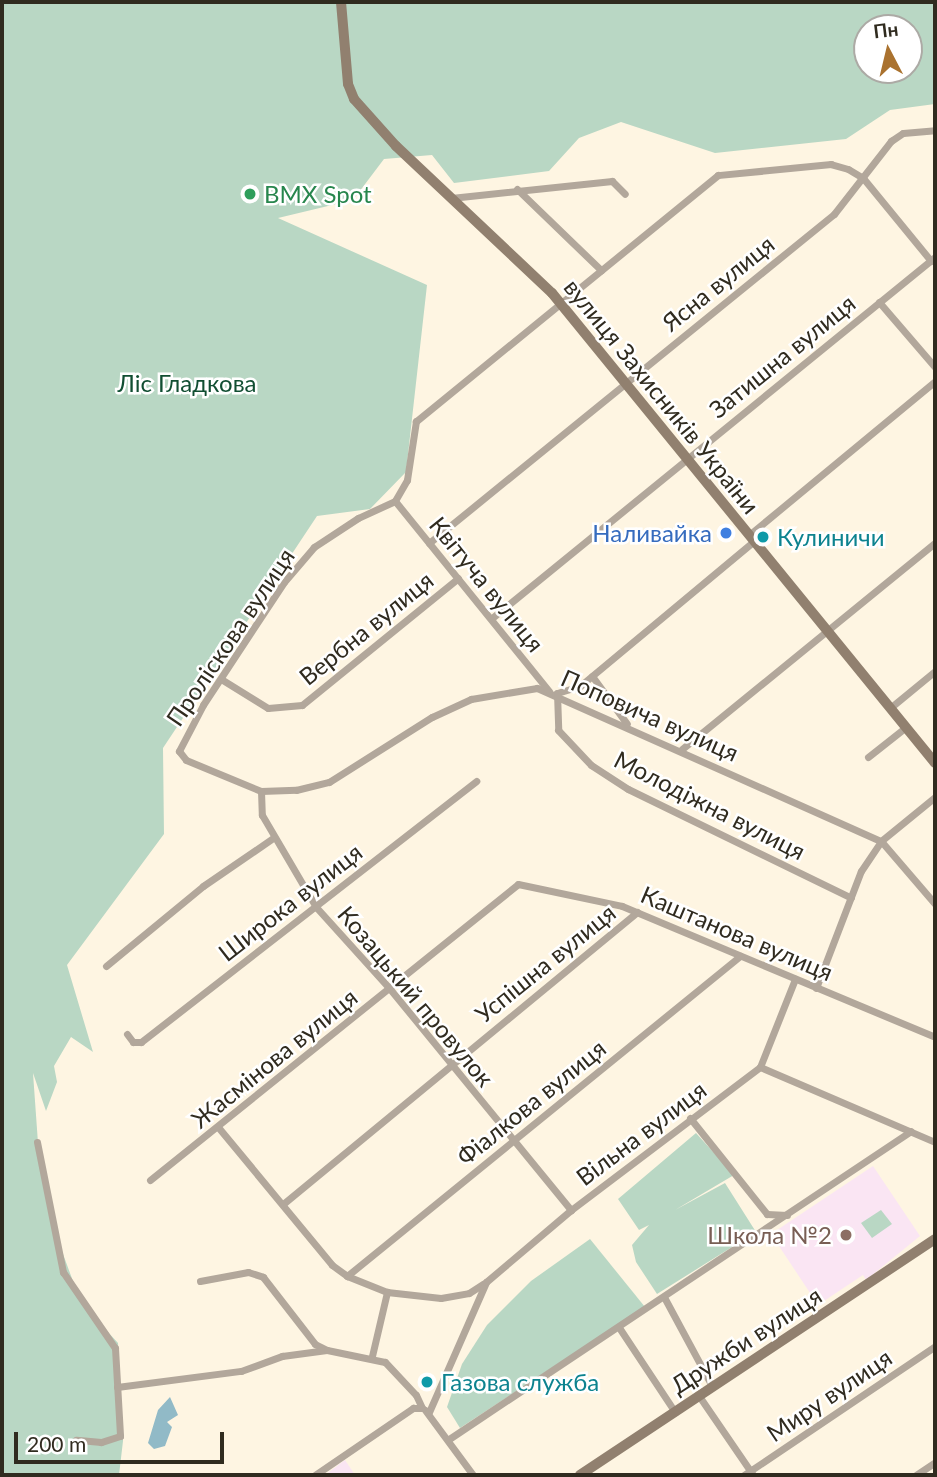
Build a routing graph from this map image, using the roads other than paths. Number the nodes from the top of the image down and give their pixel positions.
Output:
1 (341, 2) edge
2 (935, 130) edge
3 (863, 178) junction
4 (517, 189) junction
5 (625, 194) dead end
6 (451, 198) junction
7 (933, 259) edge
8 (601, 270) junction
9 (880, 302) junction
10 (561, 303) junction
11 (935, 367) edge
12 (935, 382) edge
13 (626, 383) junction
14 (687, 459) junction
15 (395, 501) junction
16 (752, 538) junction
17 (935, 542) edge
18 (429, 543) junction
19 (458, 578) junction
20 (492, 618) junction
21 (827, 631) junction
22 (935, 670) edge
23 (592, 676) junction
24 (221, 679) junction
25 (553, 692) junction
26 (890, 708) junction
27 (627, 724) junction
28 (906, 727) junction
29 (682, 749) junction
30 (868, 757) dead end
31 (182, 758) joint
32 (935, 763) edge
33 (476, 781) dead end
34 (261, 791) junction
35 (935, 797) edge
36 (273, 838) junction
37 (881, 841) junction
38 (517, 884) joint
39 (851, 898) junction
40 (935, 904) edge
41 (316, 907) junction
42 (637, 912) junction
43 (740, 956) junction
44 (106, 966) dead end
45 (794, 979) junction
46 (816, 988) junction
47 (390, 989) junction
48 (127, 1034) dead end
49 (935, 1037) edge
50 (451, 1065) junction
51 (760, 1067) junction
52 (690, 1118) junction
53 (218, 1127) junction
54 (912, 1131) junction
55 (37, 1142) dead end
56 (512, 1142) junction
57 (935, 1142) edge
58 (150, 1181) dead end
59 (283, 1204) junction
60 (571, 1210) junction
61 (788, 1216) junction
62 (935, 1239) edge
63 (347, 1276) junction
64 (200, 1281) dead end
65 (486, 1282) junction
66 (387, 1292) junction
67 (664, 1297) junction
68 (620, 1329) junction
69 (935, 1346) edge
70 (327, 1350) junction
71 (372, 1356) junction
72 (712, 1386) junction
73 (117, 1387) junction
74 (699, 1396) junction
75 (425, 1410) junction
76 (675, 1412) junction
77 (449, 1439) junction
78 (76, 1440) dead end
79 (935, 1462) edge
80 (749, 1474) edge
81 (315, 1475) edge
82 (473, 1475) edge
83 (580, 1475) edge
84 (916, 1475) edge

1 - 6 street, вулиця Захисників України
2 - 3 street, Ясна вулиця
3 - 7 street
3 - 8 street
3 - 13 street, Ясна вулиця
4 - 5 street
4 - 6 street
4 - 8 street
6 - 10 street, вулиця Захисників України
7 - 9 street, Затишна вулиця
8 - 10 street
9 - 11 street
9 - 14 street, Затишна вулиця
10 - 13 street, вулиця Захисників України
10 - 15 street
12 - 16 street
13 - 14 street, вулиця Захисників України
13 - 18 street, Ясна вулиця
14 - 16 street, вулиця Захисників України
14 - 20 street, Затишна вулиця
15 - 18 street, Квітуча вулиця
15 - 24 street, Проліскова вулиця
16 - 21 street, вулиця Захисників України
16 - 23 street
17 - 21 street
18 - 19 street, Квітуча вулиця
19 - 20 street, Квітуча вулиця
19 - 24 street, Вербна вулиця
20 - 25 street, Квітуча вулиця
21 - 26 street, вулиця Захисників України
21 - 29 street
22 - 26 street
23 - 25 street
23 - 27 street
24 - 31 street, Проліскова вулиця
25 - 27 street, Поповича вулиця
25 - 34 street, Поповича вулиця
25 - 39 street, Молодіжна вулиця
26 - 28 street, вулиця Захисників України
27 - 29 street, Поповича вулиця
28 - 30 street
28 - 32 street, вулиця Захисників України
29 - 37 street, Поповича вулиця
31 - 34 street, Поповича вулиця
33 - 41 street, Широка вулиця
34 - 36 street, Козацький провулок
35 - 37 street
36 - 41 street, Козацький провулок
36 - 44 street
37 - 39 street
37 - 40 street
38 - 42 street, Каштанова вулиця
38 - 47 street, Жасмінова вулиця
39 - 46 street
41 - 47 street, Козацький провулок
41 - 48 street, Широка вулиця
42 - 43 street, Каштанова вулиця
42 - 50 street, Успішна вулиця
43 - 45 street, Каштанова вулиця
43 - 56 street, Фіалкова вулиця
45 - 46 street, Каштанова вулиця
45 - 51 street
46 - 49 street, Каштанова вулиця
47 - 50 street, Козацький провулок
47 - 53 street, Жасмінова вулиця
50 - 56 street, Козацький провулок
50 - 59 street, Успішна вулиця
51 - 52 street, Вільна вулиця
51 - 54 street
52 - 60 street, Вільна вулиця
52 - 61 street
53 - 58 street, Жасмінова вулиця
53 - 59 street
54 - 57 street
54 - 61 street
55 - 73 street
56 - 60 street, Козацький провулок
56 - 63 street, Фіалкова вулиця
59 - 63 street
60 - 65 street, Вільна вулиця
61 - 67 street
62 - 72 street, Дружби вулиця
63 - 66 street
64 - 70 street
65 - 66 street
65 - 75 street, Вільна вулиця
66 - 71 street
67 - 68 street
67 - 72 street
68 - 76 street
68 - 77 street
69 - 80 street, Миру вулиця
70 - 71 street
70 - 73 street
71 - 75 street
72 - 74 street, Дружби вулиця
73 - 78 street
74 - 76 street, Дружби вулиця
74 - 80 street
75 - 77 street
75 - 81 street
76 - 83 street, Дружби вулиця
77 - 82 street
79 - 84 street

